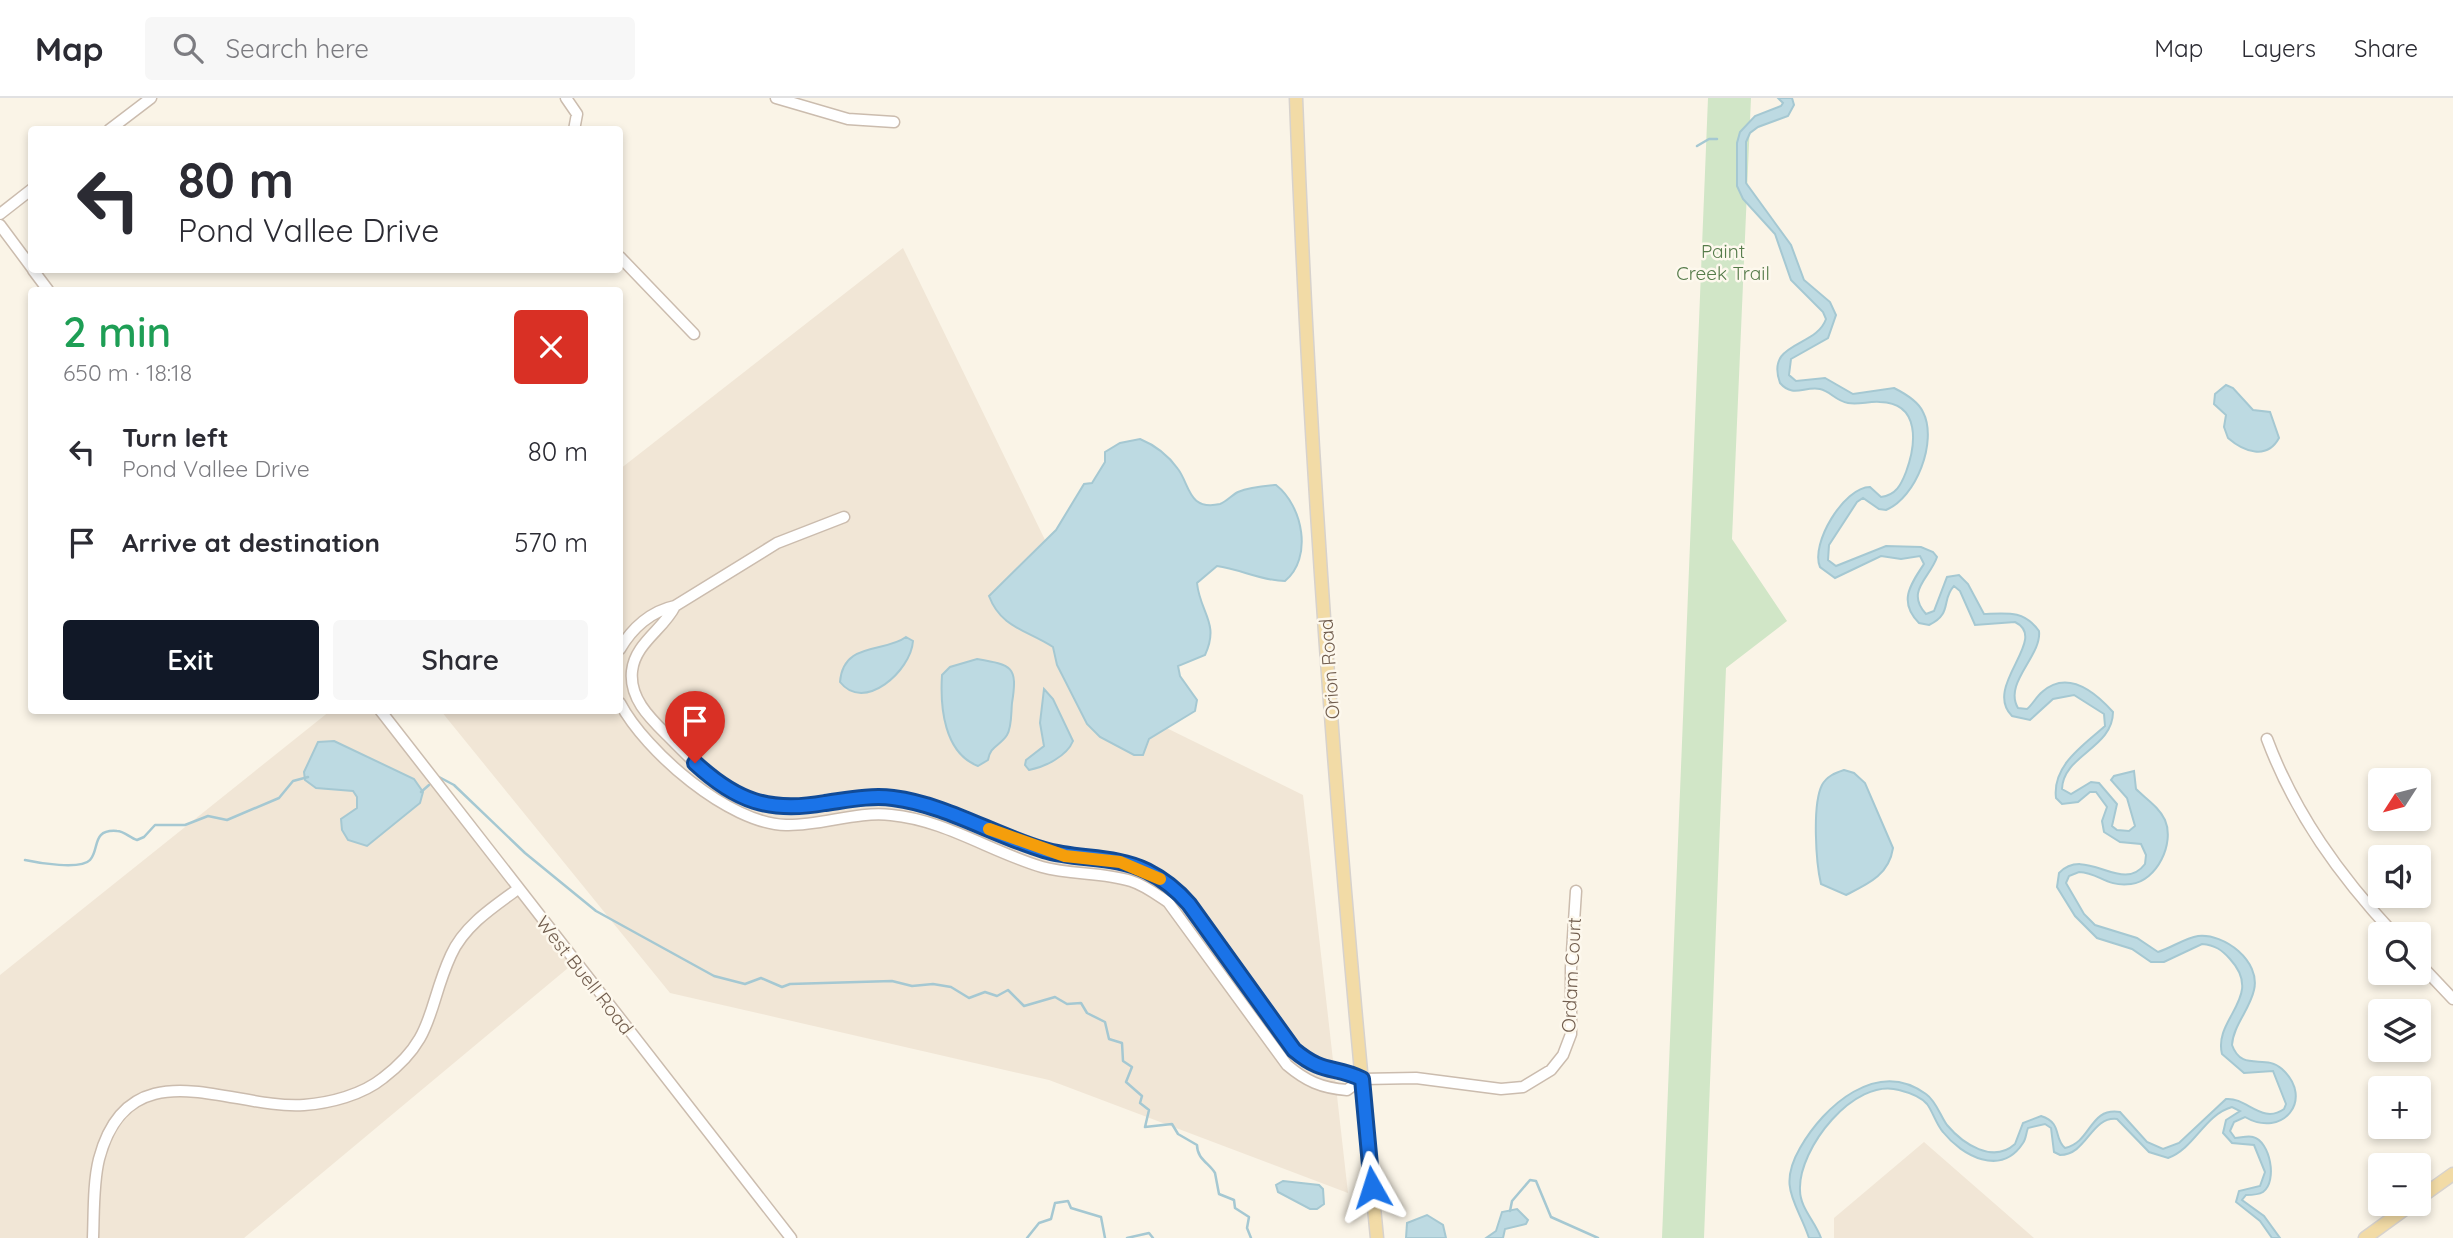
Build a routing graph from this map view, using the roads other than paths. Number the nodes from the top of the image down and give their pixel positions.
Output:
1 (151, 98) edge
2 (566, 98) edge
3 (776, 98) edge
4 (1296, 98) edge
5 (894, 122) dead end
6 (113, 126) edge
7 (575, 126) edge
8 (28, 192) edge
9 (0, 214) edge
10 (0, 225) edge
11 (623, 260) edge
12 (28, 264) edge
13 (35, 273) edge
14 (46, 287) edge
15 (694, 334) dead end
16 (844, 517) dead end
17 (675, 606) junction
18 (623, 643) edge
19 (623, 709) edge
20 (383, 714) edge
21 (2267, 739) dead end
22 (697, 765) junction
23 (686, 776) junction
24 (883, 798) junction
25 (885, 815) junction
26 (1012, 839) junction
27 (1006, 854) junction
28 (518, 889) junction
29 (1576, 891) dead end
30 (1185, 899) junction
31 (1172, 908) junction
32 (2384, 922) edge
33 (2431, 976) edge
34 (2453, 999) edge
35 (1279, 1028) junction
36 (1266, 1037) junction
37 (1318, 1067) junction
38 (1362, 1079) junction
39 (1314, 1084) junction
40 (2453, 1174) edge
41 (2431, 1190) edge
42 (2395, 1216) edge
43 (93, 1238) edge
44 (790, 1238) edge
45 (1377, 1238) edge
46 (2365, 1238) edge

1 - 6 street
2 - 7 street
3 - 5 street
4 - 38 main road, Orion Road
8 - 9 street
10 - 12 street
11 - 15 street
13 - 14 street
16 - 17 street
17 - 18 street
17 - 22 street
19 - 23 street
20 - 28 street, West Buell Road
21 - 32 street
22 - 23 street
22 - 24 street
23 - 25 street
24 - 25 street
24 - 26 street
25 - 27 street
26 - 27 street
26 - 30 street
27 - 31 street
28 - 43 street
28 - 44 street, West Buell Road
29 - 38 street, Ordam Court
30 - 31 street
30 - 35 street
31 - 36 street
33 - 34 street
35 - 36 street
35 - 37 street
36 - 39 street
37 - 38 street
37 - 39 street
38 - 39 street
38 - 45 main road, Orion Road
40 - 41 main road
42 - 46 main road

